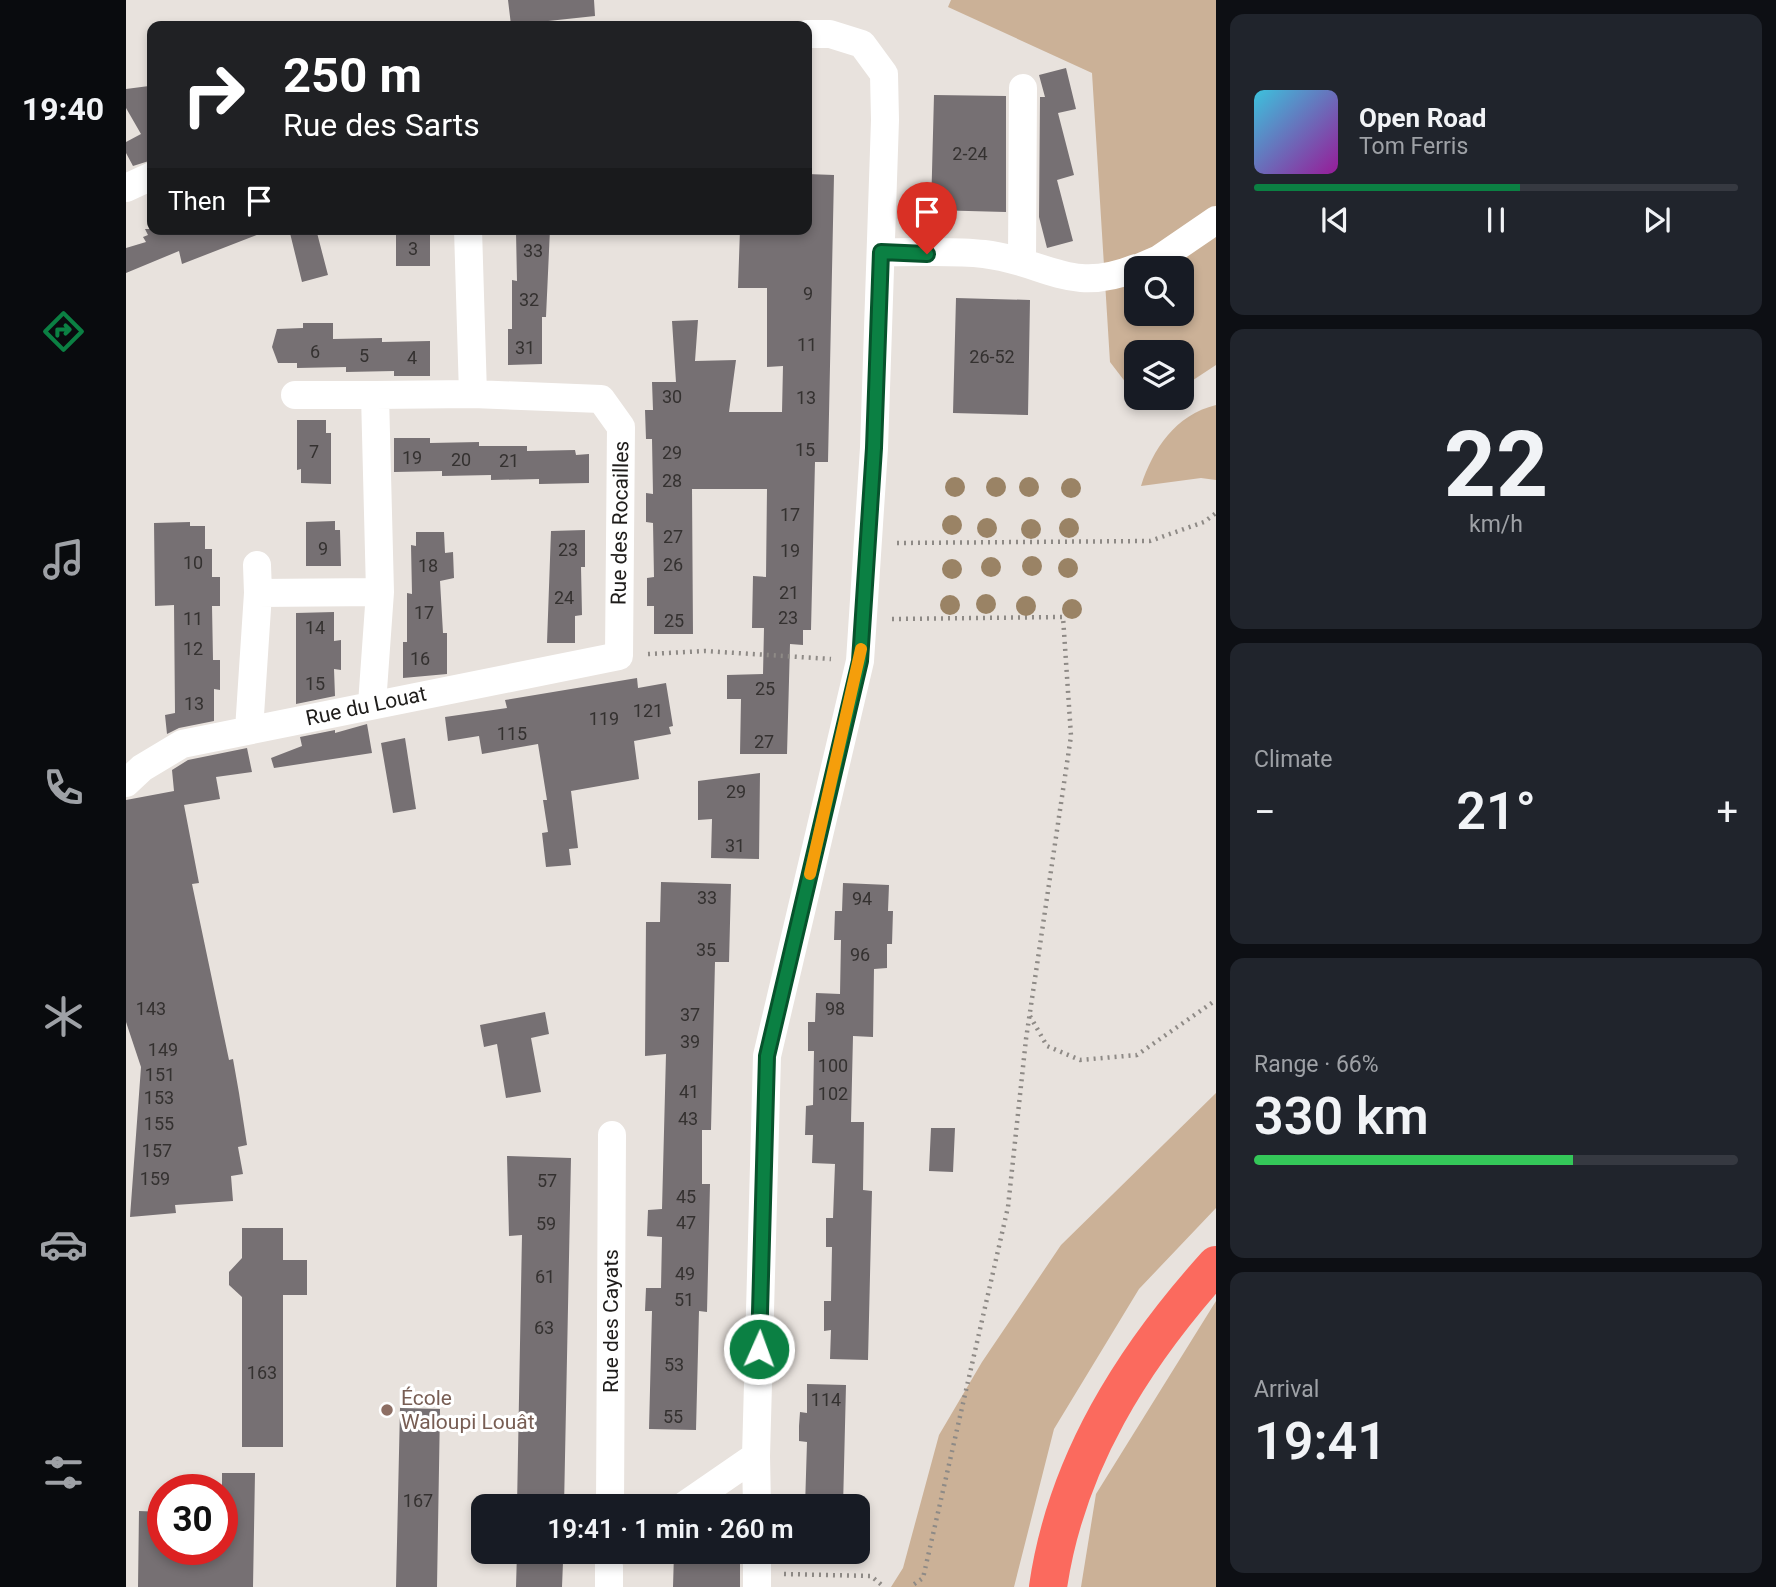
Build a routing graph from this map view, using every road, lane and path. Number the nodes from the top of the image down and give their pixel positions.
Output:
1 (812, 34) edge
2 (1023, 88) dead end
3 (147, 178) edge
4 (126, 188) edge
5 (1216, 220) edge
6 (468, 235) edge
7 (881, 252) junction
8 (1163, 256) edge
9 (1022, 261) junction
10 (1124, 272) edge
11 (473, 394) junction
12 (295, 395) dead end
13 (376, 396) junction
14 (1216, 513) edge
15 (868, 543) junction
16 (257, 565) dead end
17 (380, 592) junction
18 (258, 593) junction
19 (863, 619) junction
20 (619, 656) junction
21 (860, 661) junction
22 (372, 704) junction
23 (249, 730) junction
24 (126, 783) edge
25 (1216, 1000) edge
26 (1029, 1015) junction
27 (612, 1135) dead end
28 (1216, 1265) edge
29 (757, 1456) junction
30 (610, 1494) edge
31 (701, 1494) edge
32 (757, 1494) edge
33 (611, 1564) edge
34 (757, 1571) edge
35 (608, 1587) edge
36 (884, 1587) edge
37 (910, 1587) edge
38 (1048, 1587) edge

1 - 7 street
2 - 9 street
3 - 4 street
5 - 8 street
6 - 11 street
7 - 9 street
7 - 15 street
9 - 10 street
11 - 13 street, Rue des Rocailles
11 - 20 street, Rue des Rocailles
12 - 13 street, Rue des Rocailles
13 - 17 street
14 - 15 path
15 - 19 street
16 - 18 street
17 - 18 street
17 - 22 street
18 - 23 street
19 - 21 street
19 - 26 path
20 - 21 path
20 - 22 street, Rue du Louat
21 - 29 street
22 - 23 street, Rue du Louat
23 - 24 street, Rue du Louat
25 - 26 path
26 - 37 path
27 - 30 street, Rue des Cayats
28 - 38 highway
29 - 31 street
29 - 32 street
33 - 35 street
34 - 36 path

